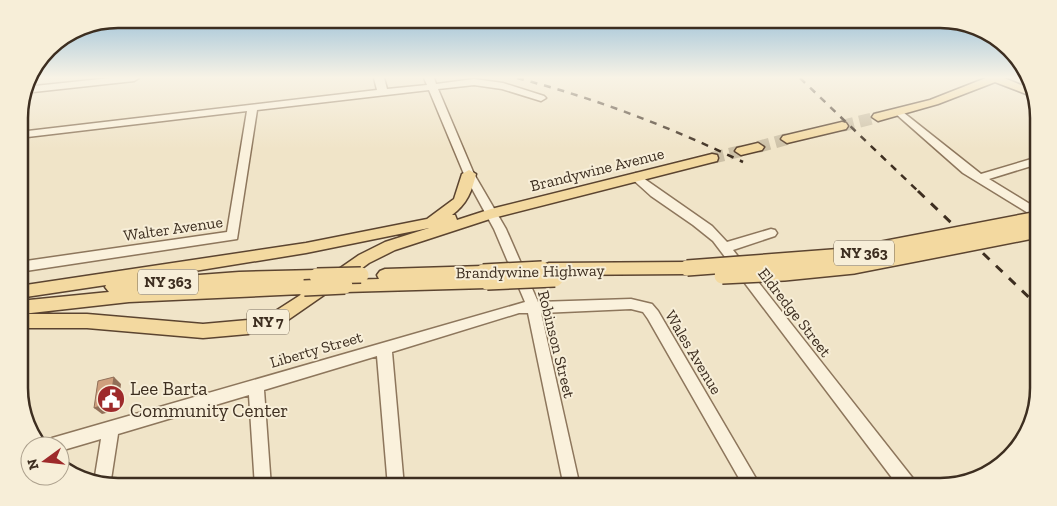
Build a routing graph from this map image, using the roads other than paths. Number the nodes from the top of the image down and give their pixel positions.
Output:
1 (312, 102) edge
2 (439, 102) edge
3 (935, 102) edge
4 (252, 108) junction
5 (899, 112) junction
6 (878, 117) tunnel mouth
7 (842, 126) tunnel mouth
8 (28, 134) edge
9 (788, 139) tunnel mouth
10 (758, 146) tunnel mouth
11 (741, 151) tunnel mouth
12 (712, 158) tunnel mouth
13 (1030, 162) edge
14 (469, 174) junction
15 (636, 177) junction
16 (980, 178) junction
17 (1030, 210) edge
18 (491, 214) junction
19 (1030, 221) edge
20 (429, 222) junction
21 (1030, 232) edge
22 (771, 233) dead end
23 (724, 248) junction
24 (28, 266) edge
25 (689, 272) junction
26 (485, 277) junction
27 (28, 291) edge
28 (28, 297) edge
29 (533, 306) junction
30 (28, 307) edge
31 (28, 321) edge
32 (384, 348) junction
33 (256, 385) junction
34 (111, 428) junction
35 (70, 441) edge
36 (103, 478) edge
37 (262, 478) edge
38 (395, 478) edge
39 (570, 478) edge
40 (748, 478) edge
41 (898, 478) edge

1 - 4 street
2 - 14 street, Robinson Street
3 - 5 main road
4 - 8 street
4 - 24 street, Walter Avenue
5 - 6 main road
5 - 16 street
7 - 9 main road
10 - 11 main road
12 - 15 main road, Brandywine Avenue / NY 7
13 - 16 street
14 - 18 street, Robinson Street
14 - 20 main road
15 - 18 main road, Brandywine Avenue / NY 7
15 - 23 street, Eldredge Street
16 - 17 street
18 - 20 main road, NY 7
18 - 29 street, Robinson Street
18 - 31 main road, NY 7
19 - 25 main road, Brandywine Highway / NY 363, bridge
20 - 27 main road, NY 7
21 - 25 main road, Brandywine Highway / NY 363, bridge
22 - 23 street
23 - 41 street, Eldredge Street
25 - 26 main road, Brandywine Highway / NY 363, bridge
26 - 28 main road, Brandywine Highway / NY 363, bridge
26 - 30 main road, Brandywine Highway / NY 363, bridge
29 - 32 street, Liberty Street
29 - 39 street, Robinson Street
29 - 40 street, Wales Avenue
32 - 33 street, Liberty Street
32 - 38 street
33 - 34 street, Liberty Street
33 - 37 street
34 - 35 street, Liberty Street
34 - 36 street

